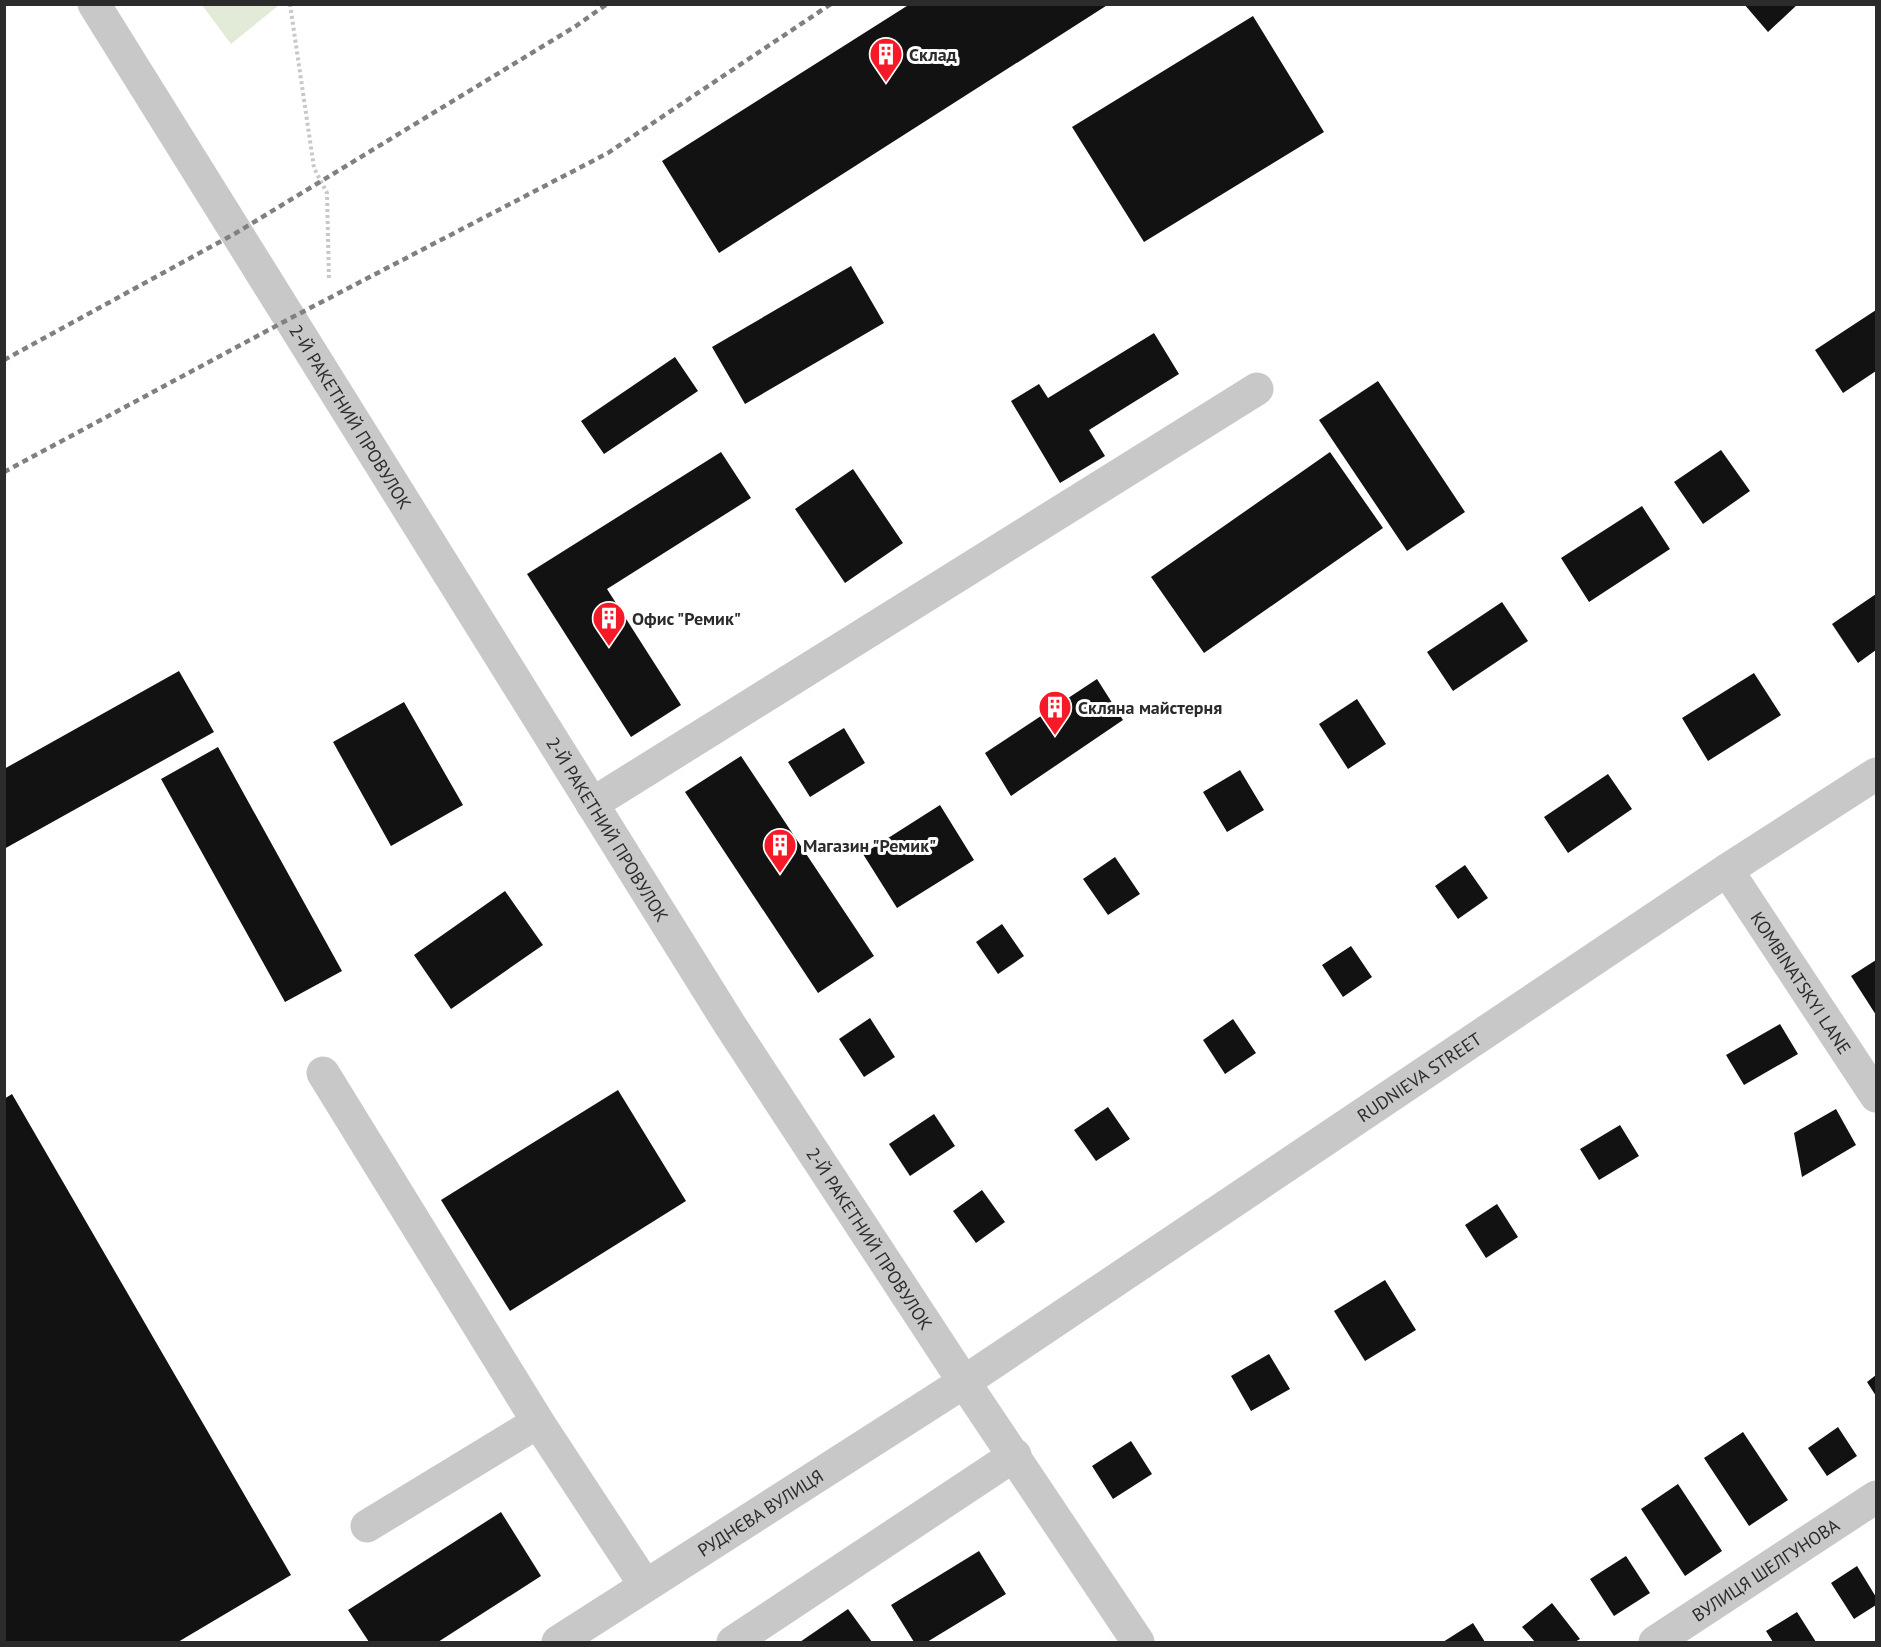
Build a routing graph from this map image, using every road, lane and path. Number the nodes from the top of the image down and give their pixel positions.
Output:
1 (94, 4) edge
2 (290, 4) edge
3 (329, 281) dead end
4 (1257, 389) dead end
5 (1876, 774) edge
6 (592, 804) junction
7 (1727, 870) junction
8 (323, 1073) dead end
9 (1876, 1096) edge
10 (964, 1382) junction
11 (538, 1422) junction
12 (1015, 1455) junction
13 (1876, 1497) edge
14 (367, 1526) dead end
15 (645, 1585) junction
16 (558, 1642) edge
17 (733, 1642) edge
18 (1138, 1642) edge
19 (1654, 1642) edge

1 - 6 street, 2-Й РАКЕТНИЙ ПРОВУЛОК
2 - 3 path
4 - 6 street
5 - 7 street, RUDNIEVA STREET
6 - 10 street, 2-Й РАКЕТНИЙ ПРОВУЛОК
7 - 9 street, KOMBINATSKYI LANE
7 - 10 street, RUDNIEVA STREET
8 - 11 street
10 - 12 street, 2-Й РАКЕТНИЙ ПРОВУЛОК
10 - 15 street, РУДНЄВА ВУЛИЦЯ
11 - 14 street
11 - 15 street
12 - 17 street
12 - 18 street, 2-Й РАКЕТНИЙ ПРОВУЛОК
13 - 19 street, ВУЛИЦЯ ШЕЛГУНОВА
15 - 16 street, РУДНЄВА ВУЛИЦЯ

